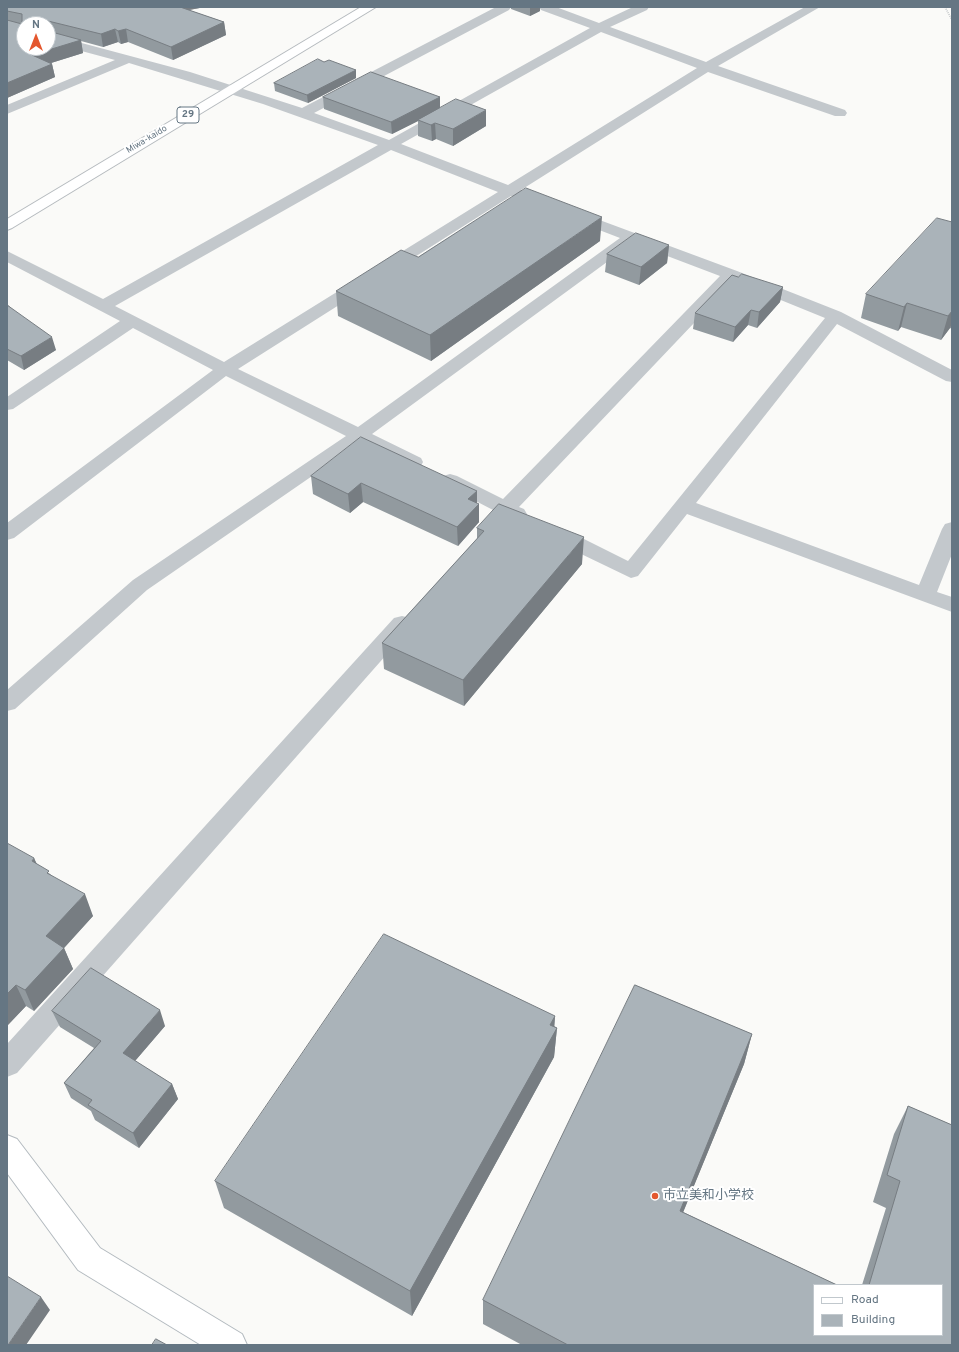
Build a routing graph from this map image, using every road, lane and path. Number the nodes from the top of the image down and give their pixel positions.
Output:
1 (370, 7) edge
2 (505, 7) edge
3 (545, 7) edge
4 (643, 7) edge
5 (814, 7) edge
6 (945, 7) edge
7 (952, 20) edge
8 (600, 27) junction
9 (56, 40) edge
10 (128, 59) junction
11 (707, 66) junction
12 (232, 89) junction
13 (7, 110) edge
14 (303, 113) junction
15 (840, 113) dead end
16 (389, 145) junction
17 (508, 190) junction
18 (530, 198) edge
19 (559, 209) edge
20 (7, 225) edge
21 (630, 237) junction
22 (7, 256) edge
23 (731, 274) junction
24 (104, 305) junction
25 (835, 316) junction
26 (133, 320) junction
27 (225, 368) junction
28 (952, 377) edge
29 (7, 405) edge
30 (359, 435) junction
31 (684, 506) junction
32 (505, 508) junction
33 (952, 529) edge
34 (7, 533) edge
35 (473, 544) edge
36 (925, 595) junction
37 (952, 605) edge
38 (415, 609) edge
39 (7, 703) edge
40 (7, 1064) edge
41 (7, 1149) edge
42 (231, 1345) edge

1 - 12 main road, Miwa-kaido / 29
2 - 14 street
3 - 8 street
4 - 8 street
5 - 11 street
6 - 7 path
8 - 11 street
8 - 16 street
9 - 10 street
10 - 12 street
10 - 13 street
11 - 15 street
11 - 17 street
12 - 14 street
12 - 20 main road, Miwa-kaido / 29
14 - 16 street
16 - 17 street
16 - 24 street
17 - 18 street
17 - 27 street
19 - 21 street
21 - 23 street
21 - 30 street
22 - 24 street
23 - 25 street
23 - 32 street
24 - 26 street
25 - 28 street
25 - 31 street
26 - 27 street
26 - 29 street
27 - 30 street
27 - 34 street
30 - 32 street
30 - 39 street
31 - 32 street
31 - 36 street
32 - 35 street
33 - 36 street
36 - 37 street
38 - 40 street
41 - 42 main road

